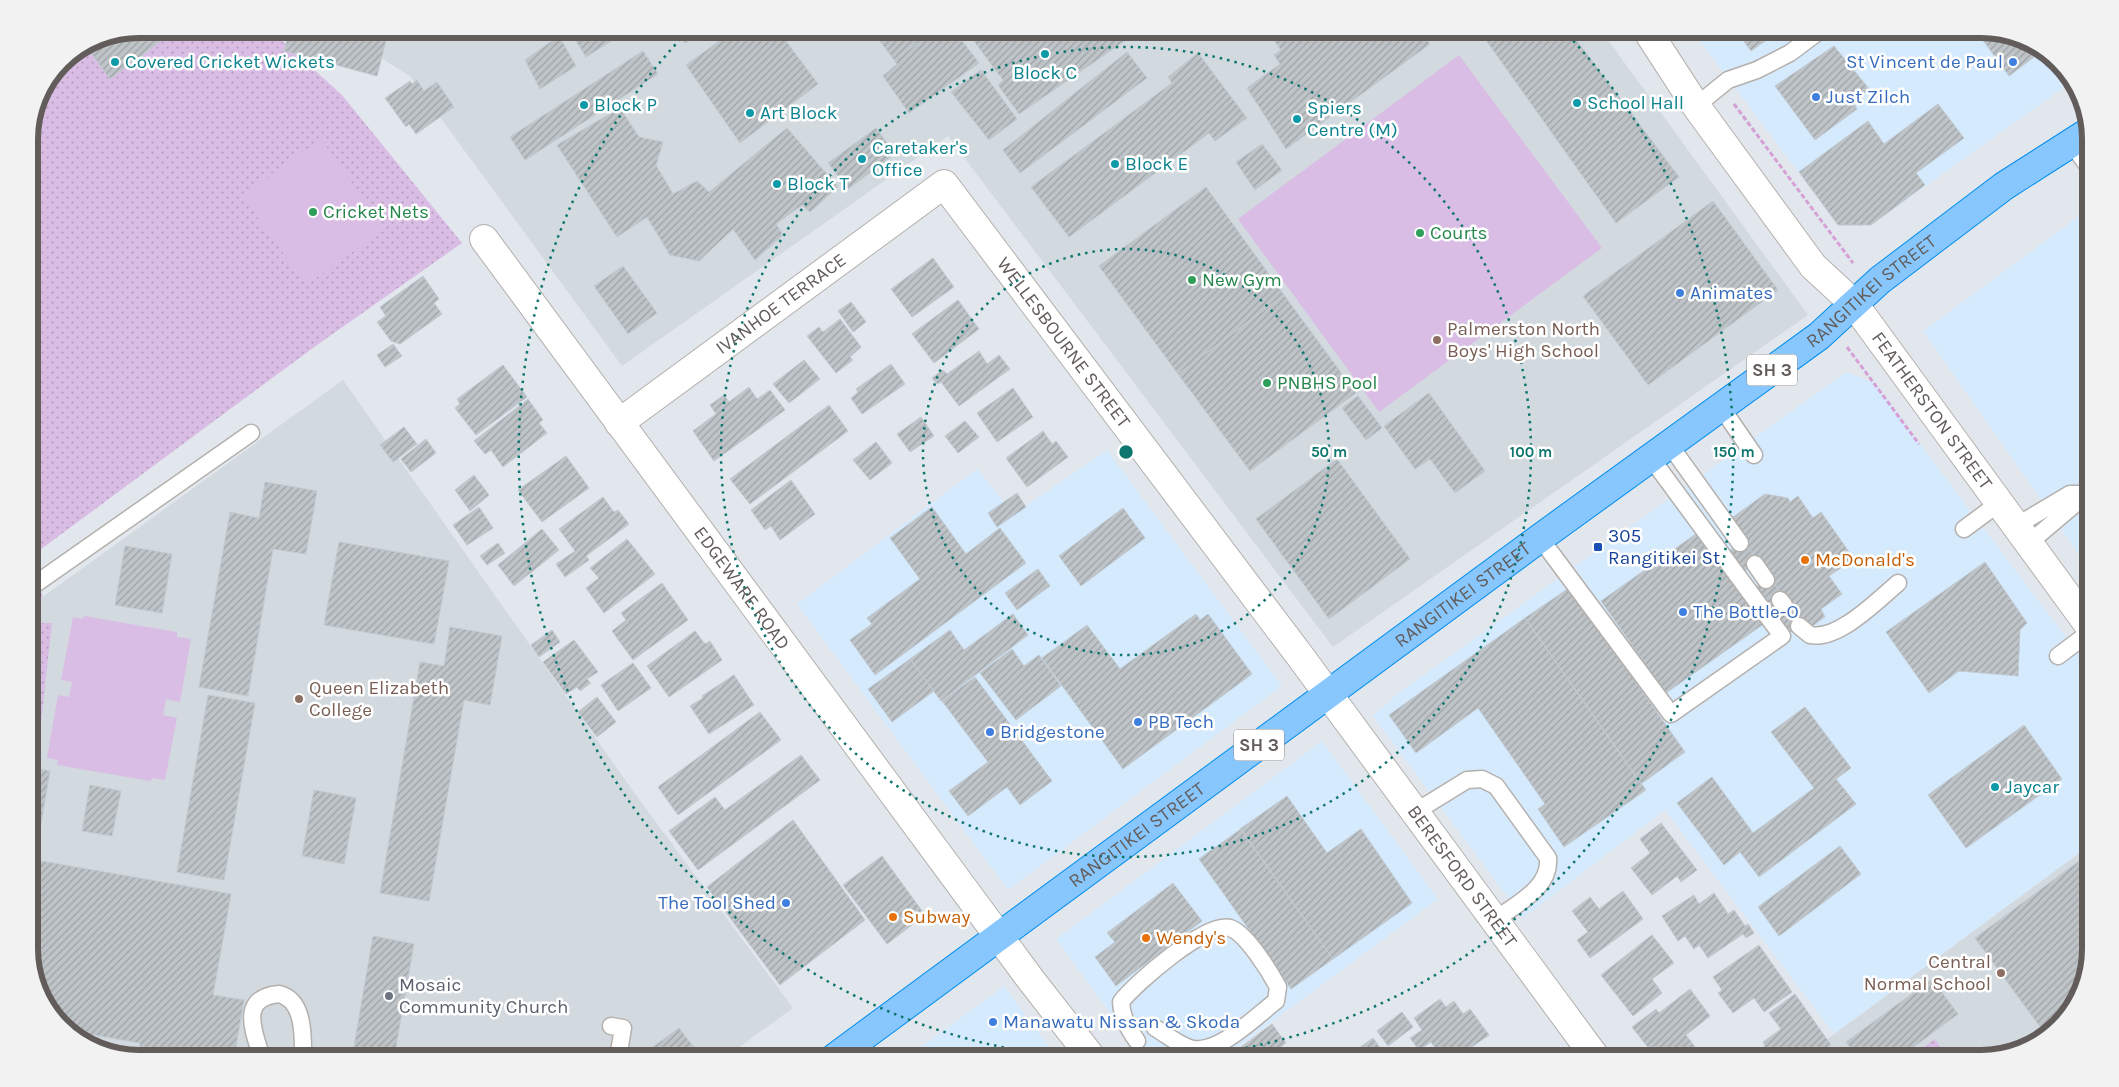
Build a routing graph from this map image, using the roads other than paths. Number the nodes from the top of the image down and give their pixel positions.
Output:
1 (1652, 38) edge
2 (1810, 38) edge
3 (1696, 106) junction
4 (2081, 137) edge
5 (944, 184) joint
6 (484, 239) dead end
7 (1854, 304) junction
8 (1721, 407) junction
9 (619, 423) junction
10 (251, 433) dead end
11 (1660, 451) junction
12 (1754, 455) dead end
13 (1999, 503) junction
14 (1964, 529) dead end
15 (1540, 538) junction
16 (1740, 543) dead end
17 (1755, 564) dead end
18 (1766, 580) dead end
19 (38, 582) edge
20 (1898, 583) dead end
21 (2082, 615) edge
22 (1799, 626) dead end
23 (2082, 638) edge
24 (2058, 656) dead end
25 (1328, 694) junction
26 (1415, 812) junction
27 (1495, 920) junction
28 (999, 937) junction
29 (611, 1026) dead end
30 (1155, 1028) dead end
31 (1137, 1041) dead end
32 (259, 1050) edge
33 (302, 1050) edge
34 (619, 1050) edge
35 (845, 1050) edge
36 (1086, 1050) edge
37 (1590, 1050) edge

1 - 3 street, FEATHERSTON STREET
2 - 3 lane
3 - 7 street, FEATHERSTON STREET
4 - 7 highway, RANGITIKEI STREET / SH 3
5 - 9 street, IVANHOE TERRACE
5 - 25 street, WELLESBOURNE STREET
6 - 9 street, EDGEWARE ROAD
7 - 8 highway, RANGITIKEI STREET / SH 3
7 - 13 street, FEATHERSTON STREET
8 - 11 highway, RANGITIKEI STREET / SH 3
8 - 12 lane
9 - 28 street, EDGEWARE ROAD
10 - 19 lane
11 - 15 highway, RANGITIKEI STREET / SH 3
11 - 15 lane
11 - 16 lane
13 - 14 lane
13 - 21 street, FEATHERSTON STREET
15 - 25 highway, RANGITIKEI STREET / SH 3
17 - 18 lane
20 - 22 lane
23 - 24 lane
25 - 26 street, BERESFORD STREET
25 - 28 highway, RANGITIKEI STREET / SH 3
26 - 27 street, BERESFORD STREET
26 - 27 lane
27 - 37 street, BERESFORD STREET
28 - 35 highway, RANGITIKEI STREET / SH 3
28 - 36 street, EDGEWARE ROAD
29 - 34 lane
30 - 31 lane
32 - 33 lane

